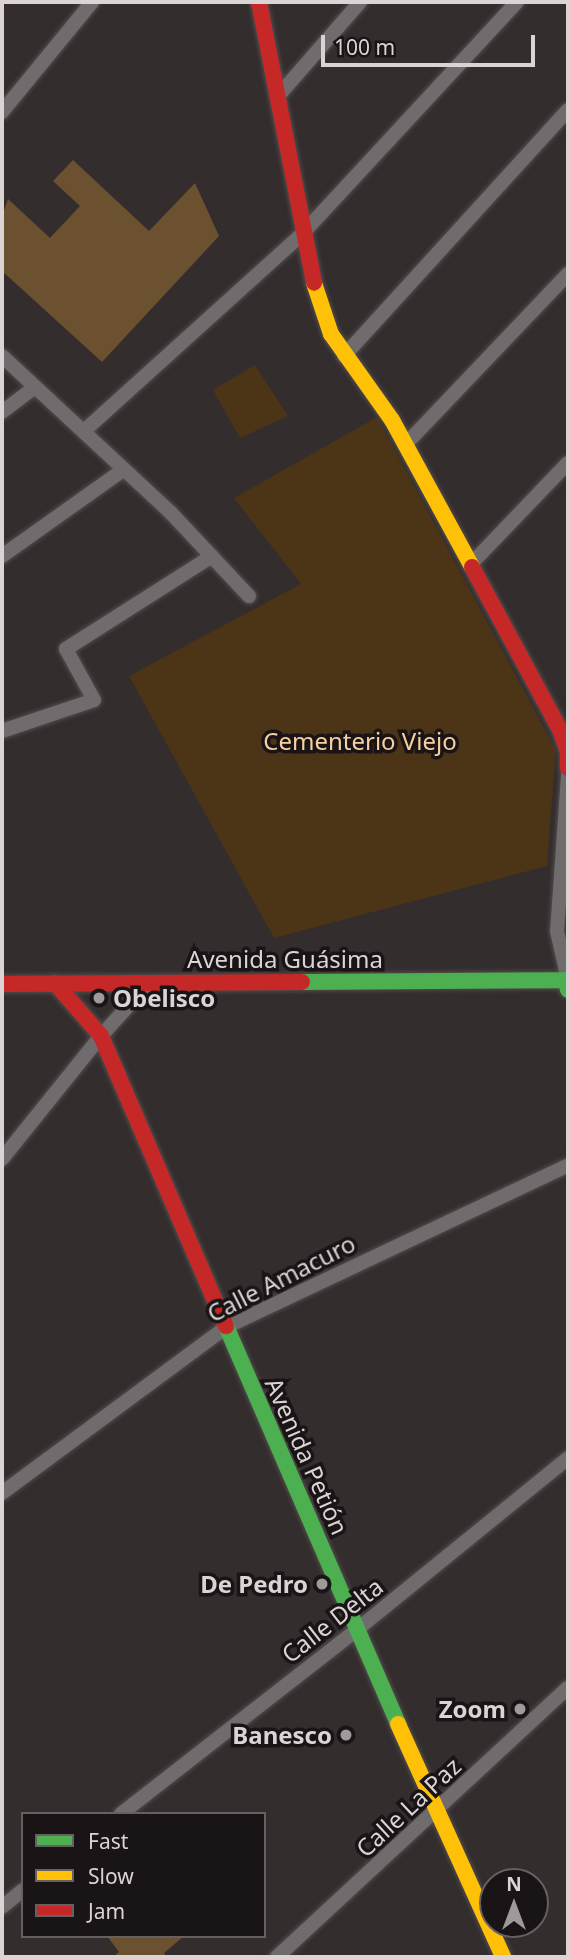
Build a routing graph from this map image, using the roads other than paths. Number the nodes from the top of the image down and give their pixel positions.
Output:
1 (92, 2) edge
2 (259, 2) edge
3 (360, 2) edge
4 (517, 2) edge
5 (278, 96) junction
6 (3, 108) edge
7 (568, 110) edge
8 (304, 232) junction
9 (568, 274) edge
10 (2, 356) edge
11 (344, 356) junction
12 (35, 387) junction
13 (2, 412) edge
14 (84, 431) junction
15 (405, 444) junction
16 (568, 463) edge
17 (123, 470) junction
18 (2, 556) edge
19 (212, 556) junction
20 (471, 564) junction
21 (250, 596) dead end
22 (2, 731) edge
23 (568, 768) edge
24 (568, 775) edge
25 (568, 873) edge
26 (559, 886) junction
27 (150, 982) junction
28 (55, 983) junction
29 (568, 983) edge
30 (2, 984) edge
31 (101, 1036) junction
32 (2, 1159) edge
33 (568, 1165) edge
34 (226, 1327) junction
35 (568, 1458) edge
36 (2, 1493) edge
37 (359, 1628) junction
38 (568, 1688) edge
39 (124, 1812) edge
40 (436, 1812) junction
41 (21, 1893) edge
42 (2, 1907) edge
43 (277, 1957) edge
44 (503, 1957) edge

1 - 6 street
2 - 5 street
3 - 5 street
4 - 8 street
5 - 8 street
7 - 11 street
8 - 11 street
8 - 14 street
9 - 15 street
10 - 12 street
11 - 15 street
12 - 13 street
12 - 14 street
14 - 17 street
15 - 20 street
16 - 20 street
17 - 18 street
17 - 19 street
19 - 21 street
19 - 22 street
20 - 23 street
24 - 26 street
25 - 26 street
26 - 29 street
27 - 28 street, Avenida Guásima
27 - 29 street, Avenida Guásima
27 - 31 street
28 - 30 street, Avenida Guásima
28 - 31 street, Avenida Petión
31 - 32 street
31 - 34 street, Avenida Petión
33 - 34 street, Calle Amacuro
34 - 36 street, Calle Amacuro
34 - 37 street, Avenida Petión
35 - 37 street, Calle Delta
37 - 39 street, Calle Delta
37 - 40 street, Avenida Petión
38 - 40 street, Calle La Paz
40 - 43 street, Calle La Paz
40 - 44 street, Avenida Petión
41 - 42 street

